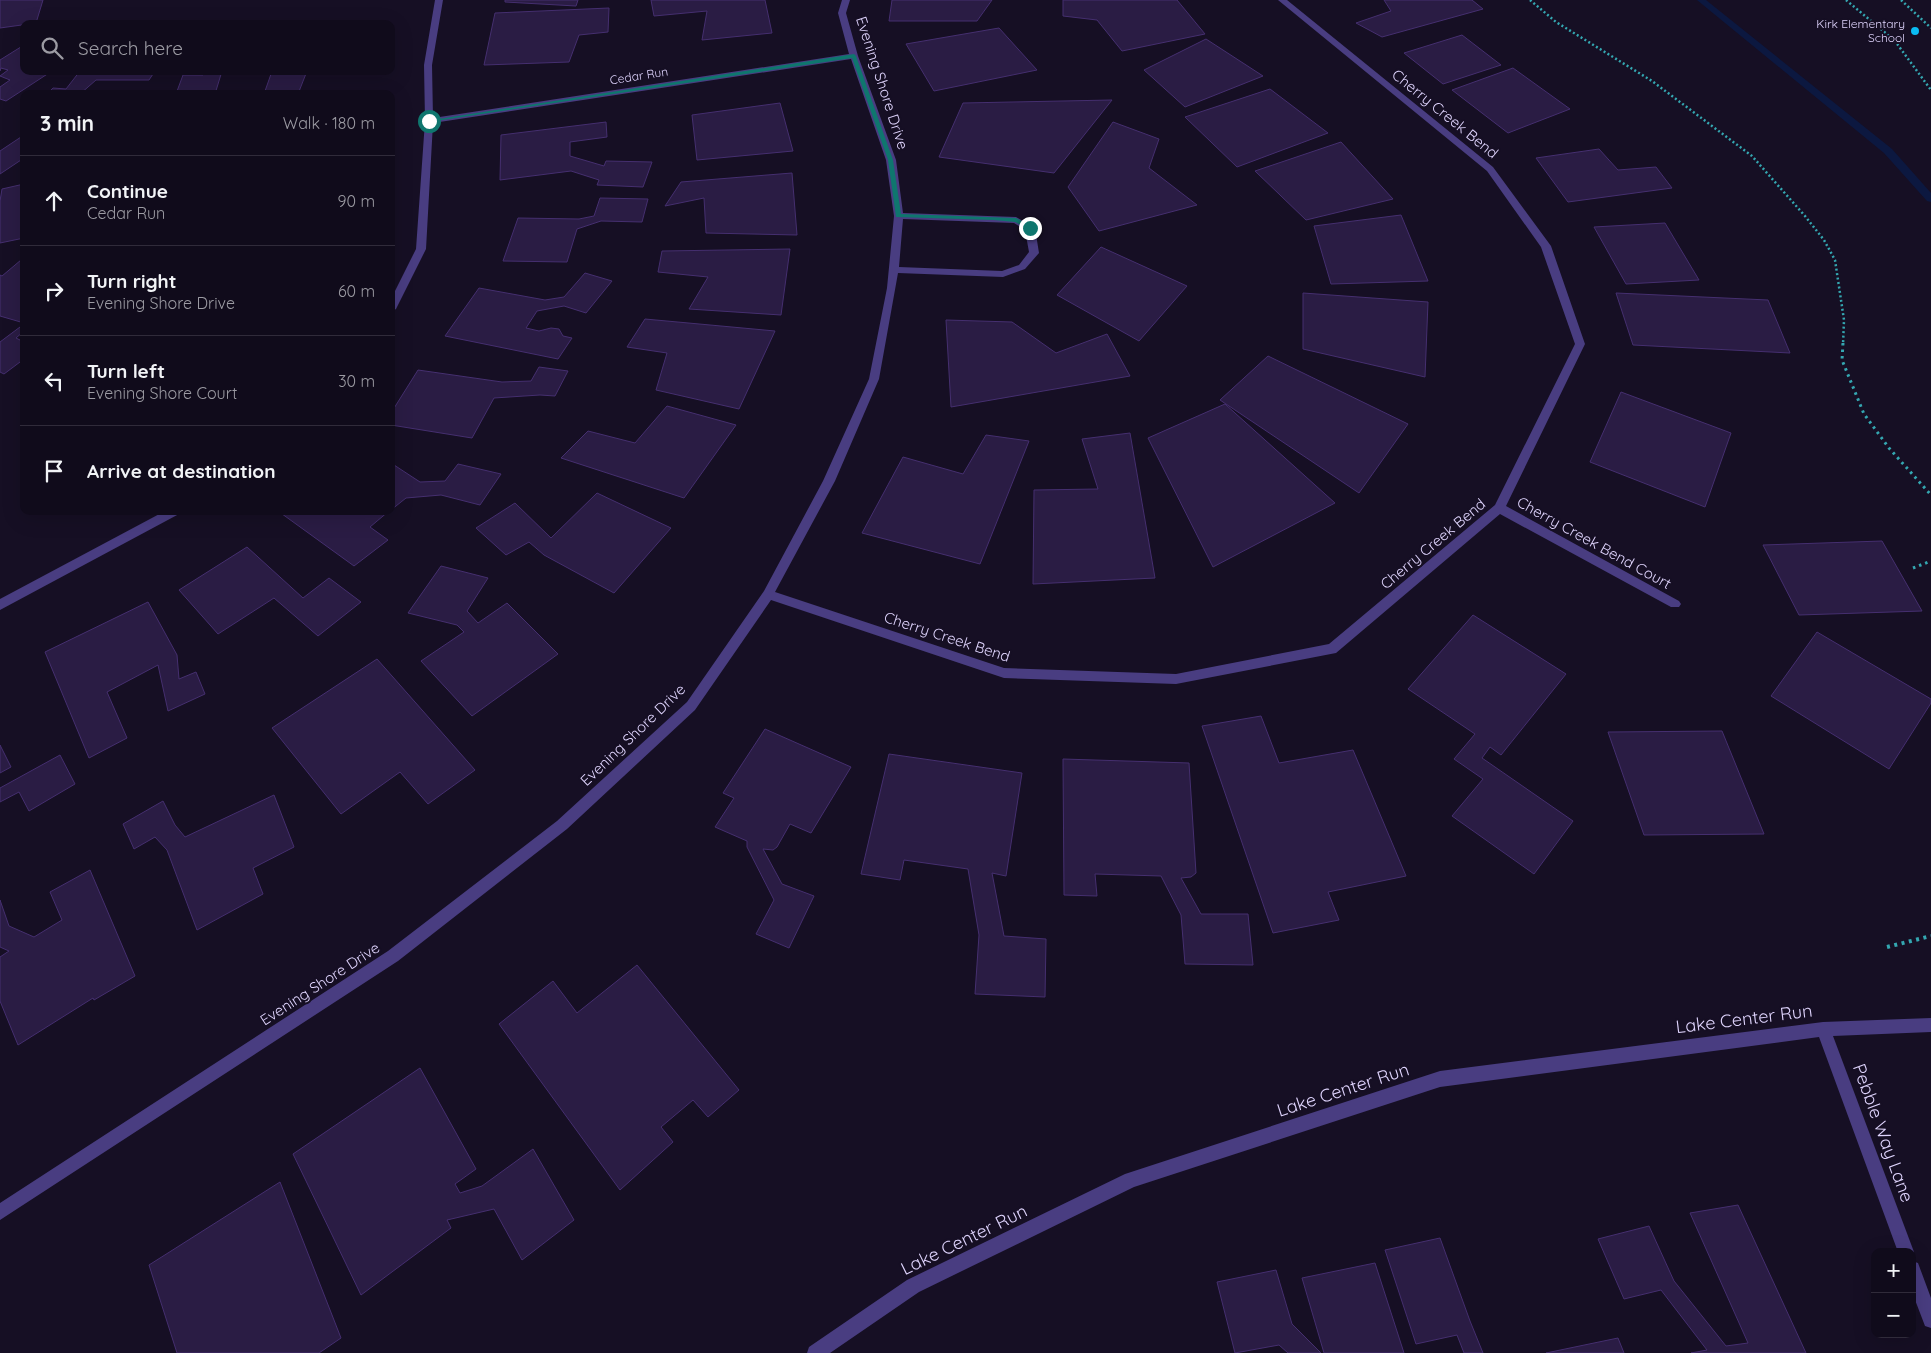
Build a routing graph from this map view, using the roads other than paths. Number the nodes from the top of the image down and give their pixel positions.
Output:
1 (439, 0) edge
2 (846, 0) edge
3 (1282, 0) edge
4 (854, 56) junction
5 (429, 121) junction
6 (899, 216) junction
7 (893, 270) junction
8 (395, 301) edge
9 (1499, 508) junction
10 (168, 515) edge
11 (768, 594) junction
12 (1675, 604) dead end
13 (0, 605) edge
14 (1931, 1025) edge
15 (1823, 1029) junction
16 (0, 1212) edge
17 (1905, 1248) edge
18 (1916, 1280) edge
19 (1931, 1320) edge
20 (815, 1353) edge

1 - 5 street
2 - 4 street, Evening Shore Drive
3 - 9 street, Cherry Creek Bend
4 - 5 street, Cedar Run
4 - 6 street, Evening Shore Drive
5 - 8 street
6 - 7 street, Evening Shore Drive
6 - 7 street
7 - 11 street, Evening Shore Drive
9 - 11 street, Cherry Creek Bend
9 - 12 street, Cherry Creek Bend Court
10 - 13 street
11 - 16 street, Evening Shore Drive
14 - 15 street, Lake Center Run
15 - 17 street, Pebble Way Lane
15 - 20 street, Lake Center Run
18 - 19 street

